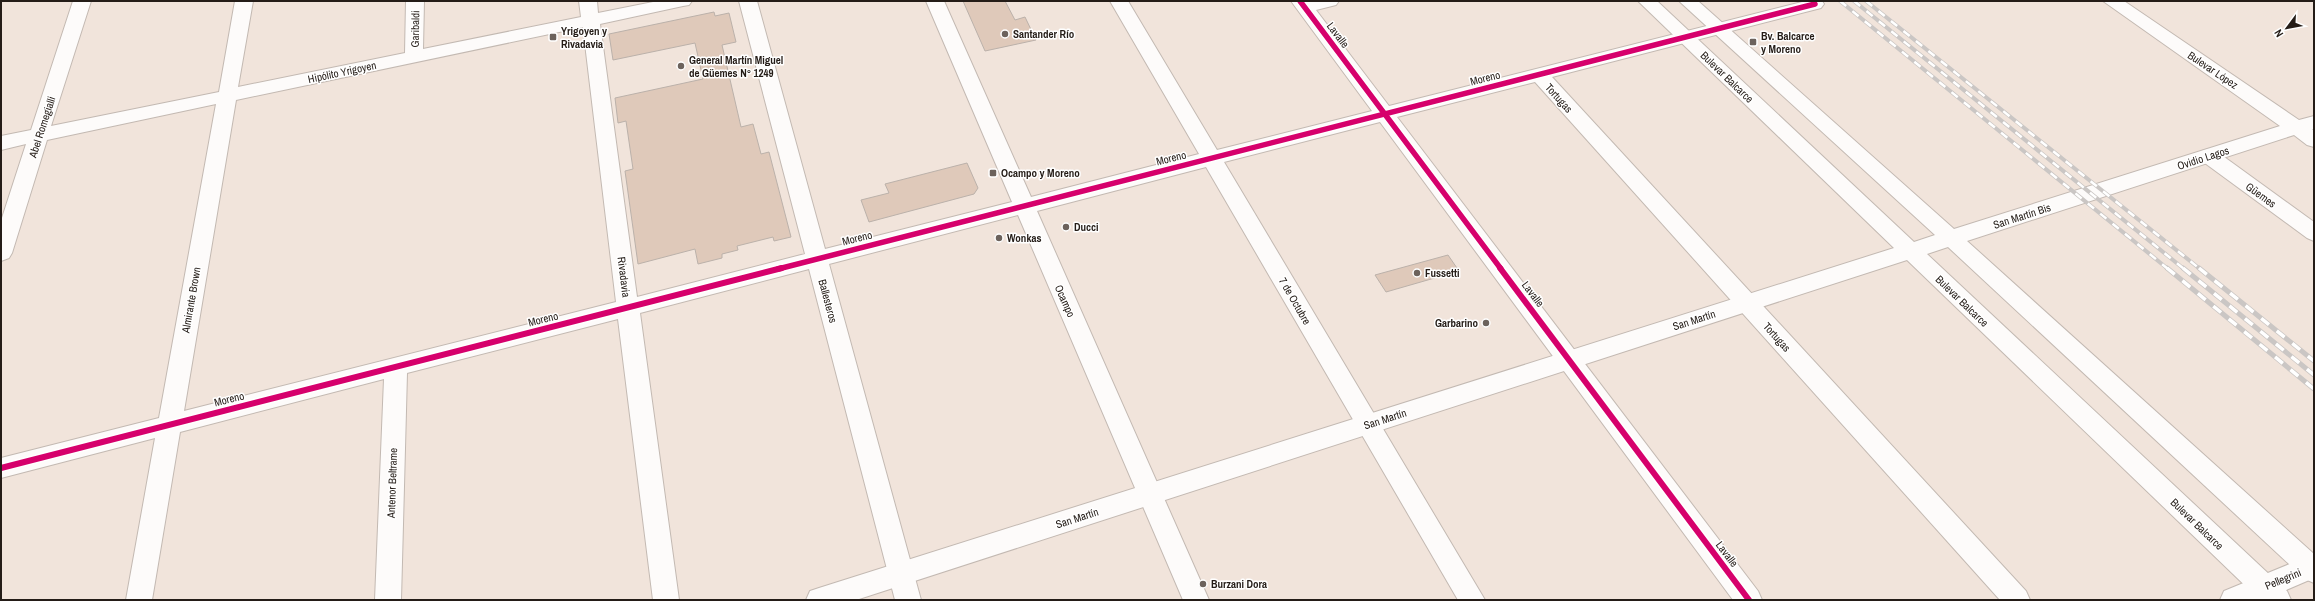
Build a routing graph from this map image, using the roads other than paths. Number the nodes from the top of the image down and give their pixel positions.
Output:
1 (82, 1) edge
2 (244, 1) edge
3 (415, 1) edge
4 (683, 1) edge
5 (748, 1) edge
6 (935, 1) edge
7 (1119, 1) edge
8 (1330, 1) edge
9 (1646, 1) edge
10 (1688, 1) edge
11 (2112, 1) edge
12 (2134, 1) edge
13 (1302, 4) edge
14 (1816, 4) dead end
15 (590, 11) edge
16 (1718, 28) junction
17 (1684, 37) junction
18 (414, 57) junction
19 (1538, 74) junction
20 (227, 96) junction
21 (1385, 114) junction
22 (2308, 124) edge
23 (40, 135) junction
24 (2314, 140) edge
25 (1, 143) edge
26 (2209, 156) junction
27 (1211, 158) junction
28 (2092, 194) joint
29 (1023, 206) junction
30 (2314, 233) edge
31 (1952, 239) junction
32 (1910, 252) junction
33 (1, 253) edge
34 (817, 259) junction
35 (1747, 304) junction
36 (628, 307) junction
37 (1570, 360) junction
38 (396, 367) junction
39 (1368, 424) junction
40 (169, 425) junction
41 (1, 468) edge
42 (1149, 494) junction
43 (2313, 568) edge
44 (901, 574) junction
45 (2271, 594) edge
46 (140, 600) edge
47 (388, 600) edge
48 (666, 600) edge
49 (819, 600) edge
50 (908, 600) edge
51 (1196, 600) edge
52 (1472, 600) edge
53 (1749, 600) edge
54 (2017, 600) edge
55 (2233, 600) edge

1 - 23 street, Abel Romegialli
2 - 20 street, Almirante Brown
3 - 18 street, Garibaldi
4 - 15 street, Hipólito Yrigoyen
5 - 34 street, Ballesteros
6 - 29 street, Ocampo
7 - 27 street, 7 de Octubre
8 - 13 street
9 - 17 street, Bulevar Balcarce
10 - 16 street
11 - 22 street, Bulevar López
12 - 22 street, Bulevar López
13 - 21 street, Lavalle
14 - 16 street, Moreno
15 - 18 street, Hipólito Yrigoyen
15 - 36 street, Rivadavia
16 - 17 street, Moreno
16 - 31 street
17 - 19 street, Moreno
17 - 32 street, Bulevar Balcarce
18 - 20 street, Hipólito Yrigoyen
19 - 21 street, Moreno
19 - 35 street, Tortugas
20 - 23 street, Hipólito Yrigoyen
20 - 40 street, Almirante Brown
21 - 27 street, Moreno
21 - 37 street, Lavalle
22 - 24 street, Bulevar López
22 - 26 street, Ovidio Lagos
23 - 25 street, Hipólito Yrigoyen
23 - 33 street, Abel Romegialli
26 - 28 street, Ovidio Lagos
26 - 30 street, Güemes
27 - 29 street, Moreno
27 - 39 street, 7 de Octubre
28 - 31 street, San Martín Bis
29 - 34 street, Moreno
29 - 42 street, Ocampo
31 - 32 street, San Martín
31 - 43 street
32 - 35 street, San Martín
32 - 45 street, Bulevar Balcarce
34 - 36 street, Moreno
34 - 44 street, Ballesteros
35 - 37 street, San Martín
35 - 54 street, Tortugas
36 - 38 street, Moreno
36 - 48 street, Rivadavia
37 - 39 street, San Martín
37 - 53 street, Lavalle
38 - 40 street, Moreno
38 - 47 street, Antenor Beltrame
39 - 42 street, San Martín
39 - 52 street, 7 de Octubre
40 - 41 street, Moreno
40 - 46 street, Almirante Brown
42 - 44 street, San Martín
42 - 51 street, Ocampo
43 - 45 street, Pellegrini
44 - 49 street, San Martín
44 - 50 street, Ballesteros
45 - 55 street, Pellegrini

